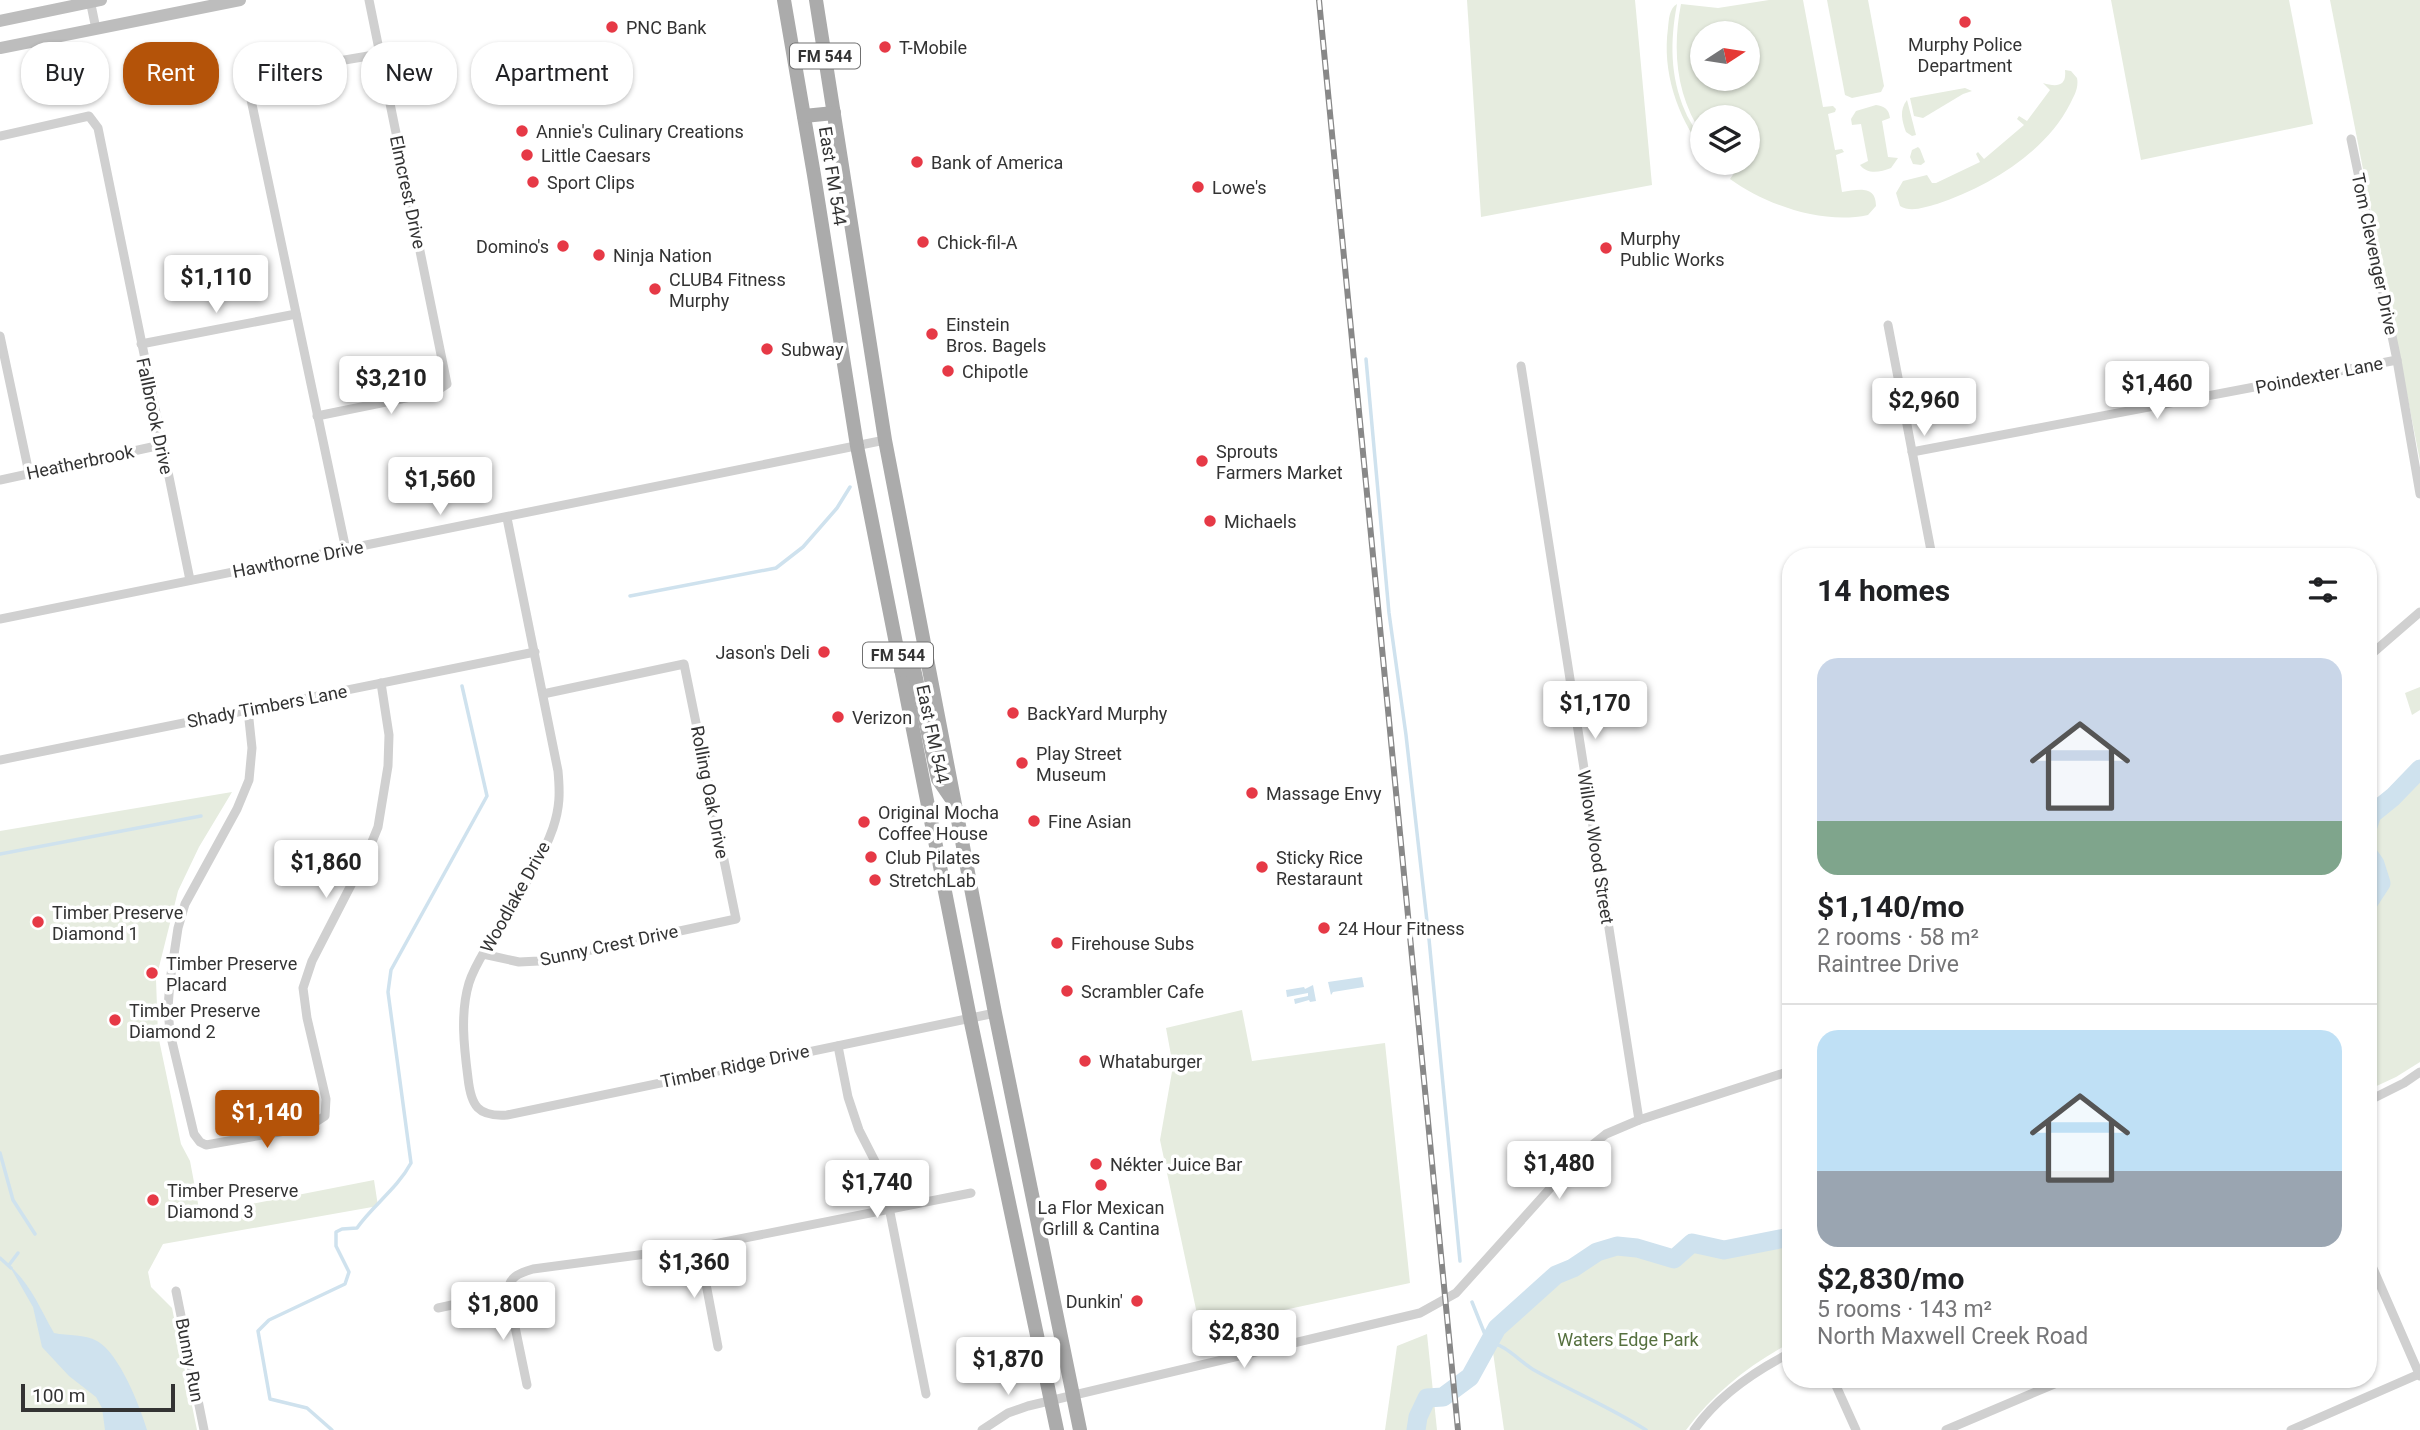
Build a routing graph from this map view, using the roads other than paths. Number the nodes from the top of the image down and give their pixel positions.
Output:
1 (240, 0) edge
2 (369, 0) edge
3 (783, 0) edge
4 (816, 0) edge
5 (94, 1) edge
6 (0, 21) edge
7 (96, 29) junction
8 (378, 42) edge
9 (0, 48) edge
10 (361, 57) edge
11 (390, 105) edge
12 (834, 113) junction
13 (804, 116) junction
14 (0, 136) edge
15 (2351, 139) dead end
16 (296, 314) junction
17 (1888, 325) dead end
18 (0, 336) edge
19 (141, 344) junction
20 (2397, 360) junction
21 (1521, 366) dead end
22 (317, 416) junction
23 (885, 440) junction
24 (161, 445) junction
25 (857, 446) junction
26 (1912, 452) junction
27 (29, 473) junction
28 (0, 480) edge
29 (2420, 494) edge
30 (507, 518) junction
31 (1930, 548) edge
32 (346, 550) junction
33 (190, 580) junction
34 (2420, 612) edge
35 (0, 619) edge
36 (2377, 649) edge
37 (535, 652) junction
38 (901, 670) junction
39 (381, 683) junction
40 (543, 694) junction
41 (248, 710) junction
42 (0, 760) edge
43 (956, 805) junction
44 (736, 919) joint
45 (483, 954) junction
46 (995, 1013) junction
47 (970, 1018) junction
48 (838, 1046) junction
49 (2420, 1072) edge
50 (1782, 1073) edge
51 (2377, 1096) edge
52 (478, 1108) joint
53 (1639, 1120) junction
54 (971, 1193) dead end
55 (890, 1208) junction
56 (699, 1247) junction
57 (2377, 1277) edge
58 (176, 1291) dead end
59 (508, 1293) junction
60 (438, 1308) dead end
61 (718, 1347) dead end
62 (1782, 1358) edge
63 (2420, 1375) edge
64 (527, 1385) dead end
65 (1837, 1388) edge
66 (2045, 1388) edge
67 (926, 1394) dead end
68 (1073, 1397) junction
69 (1051, 1402) junction
70 (204, 1430) edge
71 (982, 1430) edge
72 (1056, 1430) edge
73 (1080, 1430) edge
74 (1694, 1430) edge
75 (1856, 1430) edge
76 (1946, 1430) edge
77 (2291, 1430) edge

1 - 7 main road
2 - 8 street, Elmcrest Drive
3 - 13 main road, East FM 544 / FM 544
4 - 12 main road, East FM 544 / FM 544
5 - 6 main road
5 - 7 street
7 - 9 main road
10 - 16 street
11 - 22 street, Elmcrest Drive
12 - 13 main road
12 - 23 main road, East FM 544 / FM 544
13 - 25 main road, East FM 544 / FM 544
14 - 19 street, Fallbrook Drive
15 - 20 street, Tom Clevenger Drive
16 - 19 street
16 - 22 street
17 - 26 street
18 - 27 street
19 - 24 street, Fallbrook Drive
20 - 26 street, Poindexter Lane
20 - 29 street, Tom Clevenger Drive
21 - 53 street, Willow Wood Street
22 - 32 street
23 - 25 street, Hawthorne Drive
23 - 43 main road, East FM 544 / FM 544
24 - 27 street, Heatherbrook
24 - 33 street, Fallbrook Drive
25 - 30 street, Hawthorne Drive
25 - 38 main road, East FM 544 / FM 544
26 - 31 street
27 - 28 street, Heatherbrook
30 - 32 street, Hawthorne Drive
30 - 37 street, Woodlake Drive
32 - 33 street, Hawthorne Drive
33 - 35 street, Hawthorne Drive
34 - 36 street
37 - 39 street, Shady Timbers Lane
37 - 40 street, Woodlake Drive
38 - 43 main road
38 - 47 main road, East FM 544 / FM 544
39 - 41 street, Shady Timbers Lane
39 - 41 street
40 - 44 street, Rolling Oak Drive
40 - 45 street, Woodlake Drive
41 - 42 street, Shady Timbers Lane
43 - 46 main road, East FM 544 / FM 544
44 - 45 street, Sunny Crest Drive
45 - 52 street, Woodlake Drive
46 - 47 street, Timber Ridge Drive
46 - 68 main road, East FM 544 / FM 544
47 - 48 street, Timber Ridge Drive
47 - 69 main road, East FM 544 / FM 544
48 - 52 street, Timber Ridge Drive
48 - 55 street
49 - 51 street
50 - 53 street
53 - 68 street
54 - 55 street
55 - 56 street
55 - 67 street
56 - 59 street
56 - 61 street
57 - 63 street
58 - 70 street, Bunny Run
59 - 60 street
59 - 64 street
62 - 74 street
63 - 77 street
65 - 75 street
66 - 76 street
68 - 69 street
68 - 73 main road, East FM 544 / FM 544
69 - 71 street
69 - 72 main road, East FM 544 / FM 544

